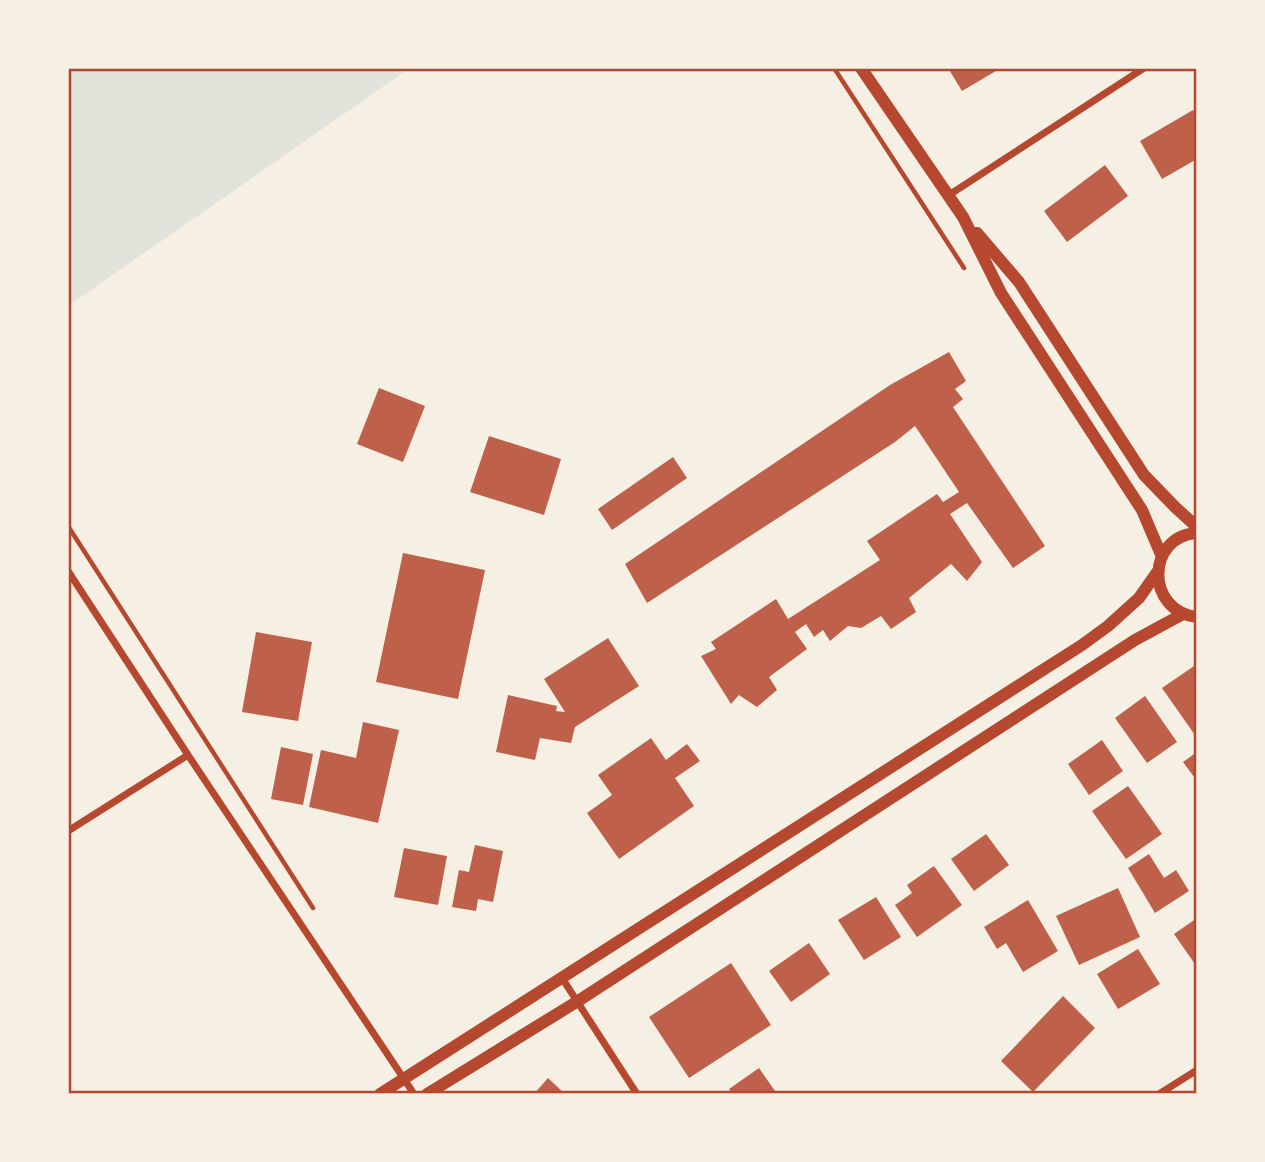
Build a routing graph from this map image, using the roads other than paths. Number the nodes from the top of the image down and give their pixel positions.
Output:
1 (862, 68) edge
2 (1144, 68) edge
3 (949, 195) junction
4 (963, 217) junction
5 (1197, 527) edge
6 (1197, 533) edge
7 (1162, 557) junction
8 (68, 571) edge
9 (1158, 571) junction
10 (1192, 617) edge
11 (188, 755) junction
12 (68, 831) edge
13 (562, 978) junction
14 (578, 1001) junction
15 (1197, 1070) edge
16 (404, 1078) junction
17 (380, 1094) edge
18 (414, 1094) edge
19 (427, 1094) edge
20 (637, 1094) edge
21 (1159, 1094) edge

1 - 3 street
2 - 3 street
3 - 4 street
4 - 5 street
4 - 7 street
6 - 7 street
7 - 9 street
8 - 11 street
9 - 10 street
9 - 13 street
10 - 14 street
11 - 12 street
11 - 16 street
13 - 14 street
13 - 16 street
14 - 19 street
14 - 20 street
15 - 21 street
16 - 17 street
16 - 18 street

